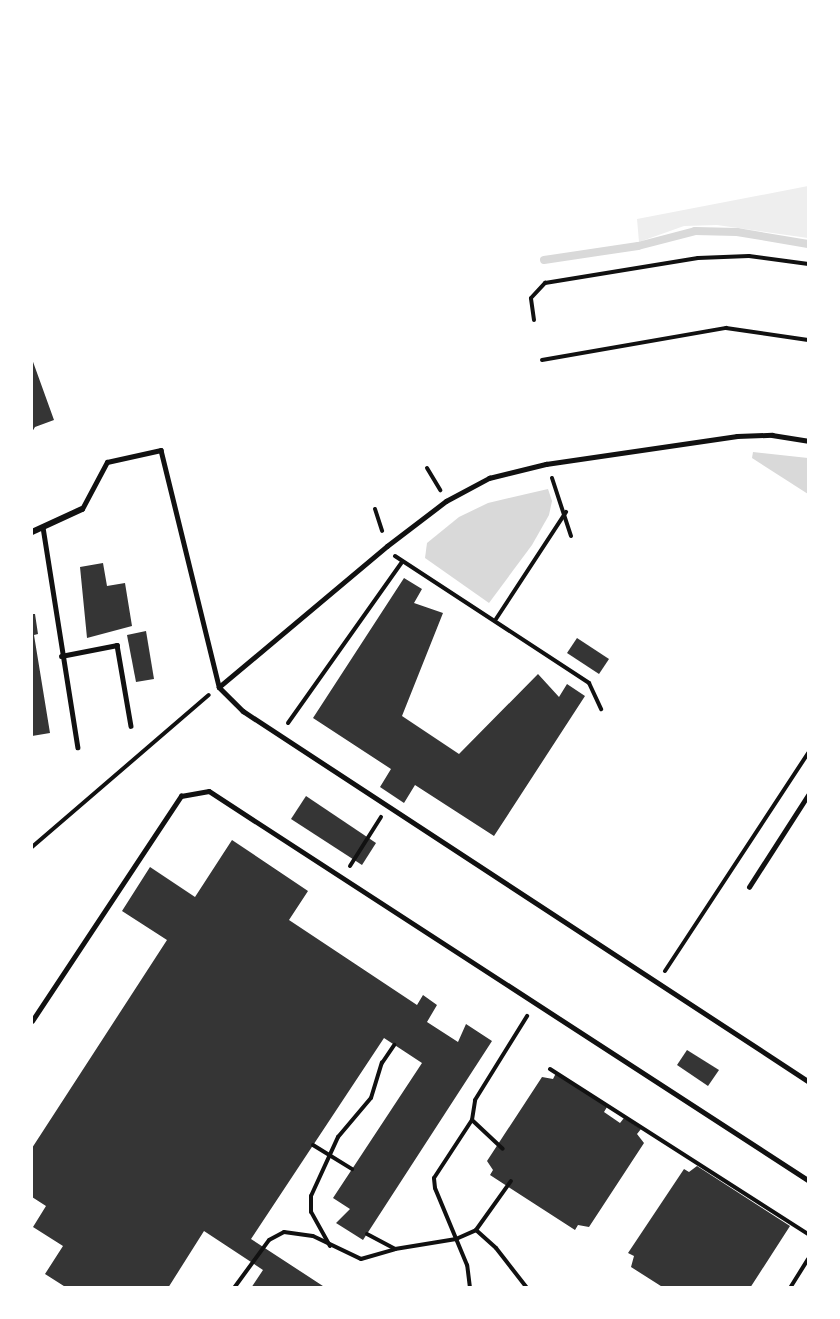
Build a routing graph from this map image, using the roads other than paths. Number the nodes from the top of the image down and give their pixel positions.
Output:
1 (808, 441) edge
2 (82, 509) joint
3 (43, 527) junction
4 (32, 532) edge
5 (62, 656) junction
6 (219, 687) junction
7 (131, 726) dead end
8 (78, 747) dead end
9 (808, 795) edge
10 (748, 887) dead end
11 (32, 1021) edge
12 (808, 1082) edge
13 (808, 1180) edge

1 - 6 lane
2 - 3 street
2 - 6 lane
3 - 4 street
3 - 5 lane
5 - 7 lane
5 - 8 lane
6 - 12 lane
9 - 10 lane
11 - 13 lane

